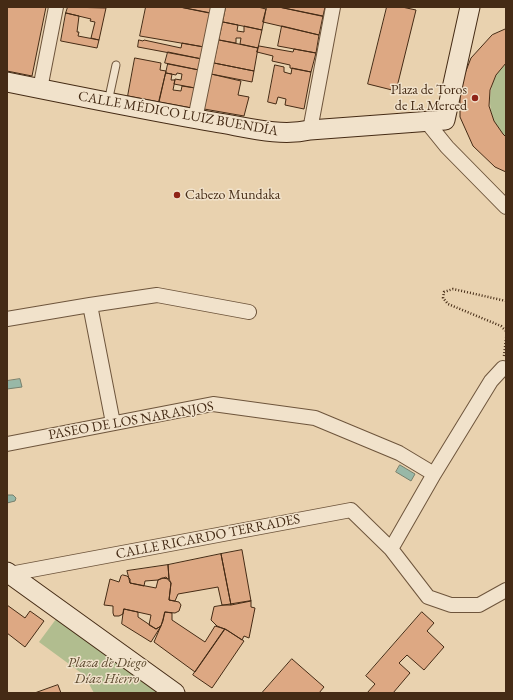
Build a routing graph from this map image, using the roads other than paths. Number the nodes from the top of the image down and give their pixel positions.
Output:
1 (56, 7) edge
2 (218, 7) edge
3 (333, 7) edge
4 (470, 7) edge
5 (116, 66) dead end
6 (7, 82) edge
7 (40, 89) junction
8 (108, 102) junction
9 (196, 119) junction
10 (426, 121) junction
11 (310, 130) junction
12 (506, 207) edge
13 (90, 304) junction
14 (249, 312) dead end
15 (7, 319) edge
16 (503, 368) road end
17 (113, 423) junction
18 (7, 444) edge
19 (434, 474) junction
20 (391, 549) junction
21 (9, 573) edge
22 (506, 590) edge
23 (175, 693) edge

1 - 7 street
2 - 9 street
3 - 11 street
4 - 10 main road, CALLE MÉDICO LUIZ BUENDÍA
5 - 8 lane
6 - 7 main road, CALLE MÉDICO LUIZ BUENDÍA
7 - 8 main road, CALLE MÉDICO LUIZ BUENDÍA
8 - 9 main road, CALLE MÉDICO LUIZ BUENDÍA
9 - 11 main road, CALLE MÉDICO LUIZ BUENDÍA
10 - 11 main road, CALLE MÉDICO LUIZ BUENDÍA
10 - 12 street
13 - 14 street
13 - 15 street
13 - 17 street
16 - 19 street
17 - 18 street, PASEO DE LOS NARANJOS
17 - 19 street, PASEO DE LOS NARANJOS
19 - 20 street
20 - 21 street, CALLE RICARDO TERRADES
20 - 22 street
21 - 23 main road

